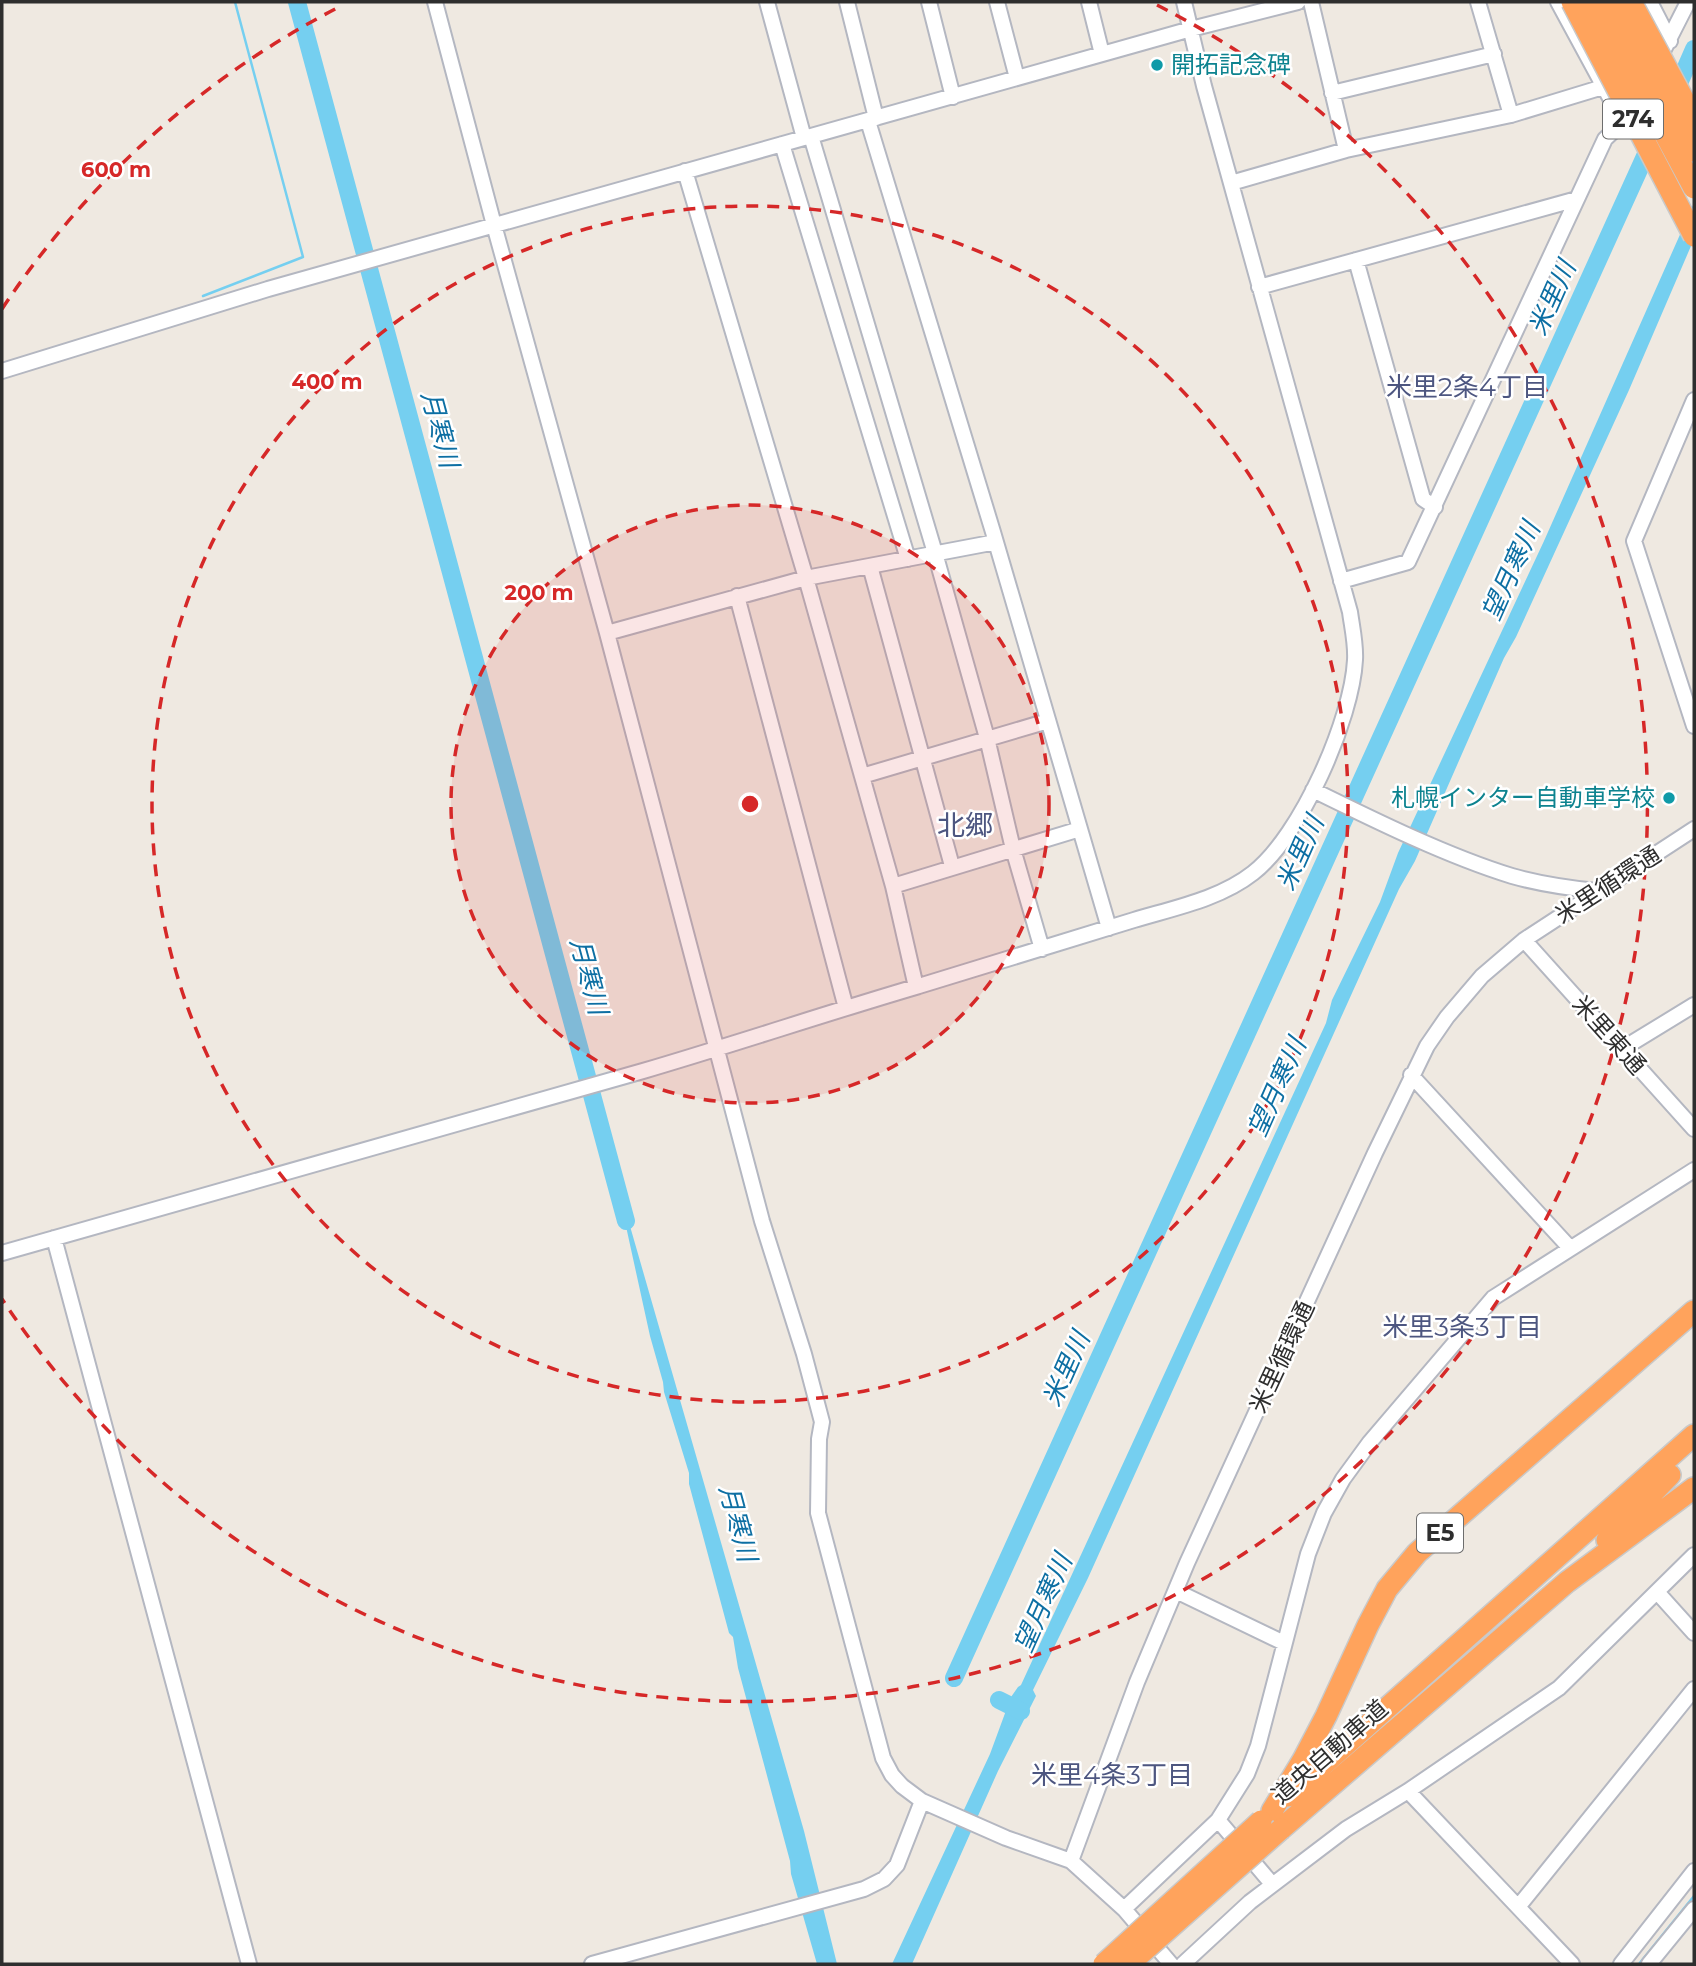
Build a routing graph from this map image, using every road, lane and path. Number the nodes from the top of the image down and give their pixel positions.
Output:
1 (435, 2) edge
2 (767, 2) edge
3 (847, 2) edge
4 (929, 2) edge
5 (998, 2) edge
6 (1088, 2) edge
7 (1184, 2) edge
8 (1298, 2) edge
9 (1311, 2) edge
10 (1478, 2) edge
11 (1558, 2) edge
12 (1572, 2) edge
13 (1594, 2) edge
14 (1614, 2) edge
15 (1631, 2) edge
16 (1650, 2) edge
17 (1688, 2) edge
18 (1262, 6) edge
19 (1191, 29) junction
20 (1670, 41) junction
21 (1102, 54) junction
22 (1494, 54) junction
23 (1017, 78) junction
24 (1603, 87) junction
25 (1332, 93) junction
26 (953, 97) junction
27 (1511, 115) junction
28 (872, 119) junction
29 (1694, 119) edge
30 (1623, 122) junction
31 (807, 137) junction
32 (782, 145) junction
33 (1346, 150) junction
34 (1694, 151) edge
35 (685, 171) junction
36 (1231, 183) junction
37 (1694, 188) edge
38 (1577, 199) junction
39 (494, 225) junction
40 (1694, 236) edge
41 (1356, 260) junction
42 (1259, 287) junction
43 (2, 372) edge
44 (1694, 400) edge
45 (1435, 507) junction
46 (996, 542) junction
47 (934, 553) junction
48 (908, 558) junction
49 (870, 565) junction
50 (806, 578) junction
51 (1341, 581) junction
52 (737, 596) junction
53 (607, 633) junction
54 (1048, 720) junction
55 (1694, 726) edge
56 (987, 738) junction
57 (923, 757) junction
58 (862, 776) junction
59 (1313, 790) junction
60 (1080, 829) junction
61 (1694, 829) edge
62 (1013, 849) junction
63 (952, 866) junction
64 (893, 886) junction
65 (1597, 891) junction
66 (1109, 928) junction
67 (1524, 940) junction
68 (1042, 949) junction
69 (916, 986) junction
70 (1694, 1005) edge
71 (846, 1008) junction
72 (716, 1049) junction
73 (1622, 1049) junction
74 (1411, 1075) junction
75 (1694, 1129) edge
76 (1694, 1170) edge
77 (54, 1238) junction
78 (1570, 1248) junction
79 (2, 1253) edge
80 (1690, 1314) edge
81 (1694, 1435) edge
82 (1694, 1453) edge
83 (1694, 1488) edge
84 (1694, 1555) edge
85 (1567, 1582) junction
86 (1176, 1591) junction
87 (1658, 1593) junction
88 (1694, 1633) edge
89 (1284, 1643) junction
90 (1694, 1689) edge
91 (1408, 1791) junction
92 (928, 1803) junction
93 (1218, 1820) junction
94 (1271, 1820) junction
95 (1071, 1861) junction
96 (1694, 1871) edge
97 (1272, 1884) junction
98 (1518, 1907) junction
99 (1124, 1909) junction
100 (1694, 1909) edge
101 (249, 1964) edge
102 (592, 1964) edge
103 (1104, 1964) edge
104 (1129, 1964) edge
105 (1171, 1964) edge
106 (1183, 1964) edge
107 (1572, 1964) edge
108 (1621, 1964) edge
109 (1649, 1964) edge

1 - 39 street
2 - 31 street
3 - 28 street
4 - 26 street
5 - 23 street
6 - 21 street
7 - 19 street
8 - 18 street
9 - 25 street
10 - 22 street
11 - 24 street
12 - 40 highway, 274, bridge
13 - 37 highway, bridge
14 - 34 highway, bridge
15 - 29 highway, 274, bridge
16 - 20 street
17 - 20 street
18 - 19 street
19 - 21 street
19 - 36 street
20 - 30 street
21 - 23 street
22 - 25 street
22 - 27 street
23 - 26 street
24 - 27 street
24 - 30 street
25 - 33 street
26 - 28 street
27 - 33 street
28 - 31 street
28 - 46 street
30 - 38 street
31 - 32 street
31 - 47 street
32 - 35 street
32 - 48 street
33 - 36 street
35 - 39 street
35 - 50 street
36 - 42 street
38 - 41 street
38 - 45 street
39 - 43 street
39 - 53 street
41 - 42 street
41 - 45 street
42 - 51 street
44 - 55 street
45 - 51 street
46 - 47 street
46 - 54 street
47 - 48 street
47 - 56 street
48 - 49 street
49 - 50 street
49 - 57 street
50 - 52 street
50 - 58 street
51 - 59 street
52 - 53 street
52 - 71 street
53 - 72 street
54 - 56 street
54 - 60 street
56 - 57 street
56 - 62 street
57 - 58 street
57 - 63 street
58 - 64 street
59 - 65 street
59 - 66 street
60 - 62 street
60 - 66 street
61 - 65 street, 米里循環通
62 - 63 street
62 - 68 street
63 - 64 street
64 - 69 street
65 - 67 street, 米里循環通
66 - 68 street
67 - 73 street, 米里東通
67 - 74 street, 米里循環通
68 - 69 street
69 - 71 street
70 - 73 street
71 - 72 street
72 - 77 street
72 - 92 street
73 - 75 street, 米里東通
74 - 78 street
74 - 86 street, 米里循環通
76 - 78 street
77 - 79 street
77 - 101 street
78 - 89 street
80 - 94 highway, E5
81 - 94 highway, E5
82 - 85 highway
83 - 85 highway, E5
84 - 87 street
85 - 94 highway, 道央自動車道 / E5
86 - 89 street
86 - 95 street, 米里循環通
87 - 88 street
87 - 91 street
89 - 93 street
90 - 98 street
91 - 97 street
91 - 98 street
92 - 95 street
92 - 102 street
93 - 97 street
93 - 99 street
94 - 103 highway, 道央自動車道 / E5, bridge
94 - 104 highway, 道央自動車道 / E5, bridge
95 - 99 street
96 - 108 street
97 - 106 street
98 - 107 street
99 - 105 street
100 - 109 street

